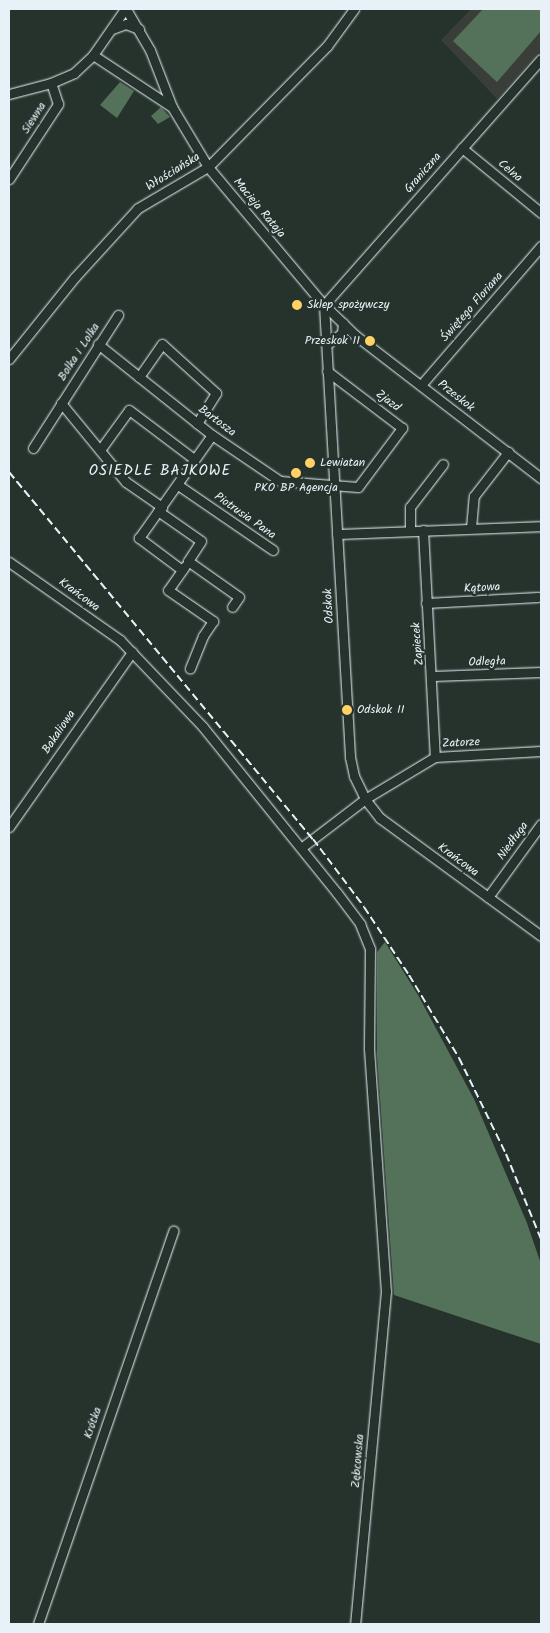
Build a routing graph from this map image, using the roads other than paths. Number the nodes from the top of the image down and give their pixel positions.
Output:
1 (126, 9) edge
2 (354, 9) edge
3 (112, 29) junction
4 (139, 29) junction
5 (93, 55) junction
6 (541, 59) edge
7 (51, 83) junction
8 (9, 94) edge
9 (172, 107) junction
10 (462, 148) junction
11 (208, 167) junction
12 (9, 179) edge
13 (541, 214) edge
14 (541, 246) edge
15 (324, 305) junction
16 (118, 314) dead end
17 (340, 320) junction
18 (325, 327) junction
19 (355, 335) junction
20 (338, 336) junction
21 (98, 344) junction
22 (326, 344) junction
23 (9, 359) edge
24 (327, 371) junction
25 (139, 377) junction
26 (421, 385) junction
27 (61, 403) junction
28 (198, 423) junction
29 (212, 435) junction
30 (32, 448) dead end
31 (100, 450) junction
32 (508, 452) junction
33 (194, 459) junction
34 (443, 464) dead end
35 (541, 478) edge
36 (178, 485) junction
37 (334, 486) junction
38 (160, 509) junction
39 (541, 526) edge
40 (471, 528) junction
41 (410, 530) junction
42 (423, 530) junction
43 (337, 534) junction
44 (273, 550) dead end
45 (188, 561) junction
46 (9, 562) edge
47 (182, 570) junction
48 (538, 597) dead end
49 (426, 603) junction
50 (232, 607) dead end
51 (132, 652) junction
52 (190, 669) dead end
53 (541, 672) edge
54 (433, 676) junction
55 (541, 751) edge
56 (435, 757) junction
57 (365, 799) junction
58 (541, 824) edge
59 (9, 827) edge
60 (301, 848) junction
61 (488, 898) junction
62 (541, 936) edge
63 (173, 1230) dead end
64 (38, 1624) edge
65 (355, 1624) edge

1 - 3 street
1 - 4 street, Macieja Rataja
2 - 11 street, Włościańska
3 - 4 street
3 - 5 street
4 - 9 street, Macieja Rataja
5 - 7 street
5 - 9 street, Macieja Rataja
6 - 10 street, Graniczna
7 - 8 street
7 - 12 street, Siewna
9 - 11 street, Macieja Rataja
10 - 13 street, Celna
10 - 15 street, Graniczna
11 - 15 street, Macieja Rataja
11 - 23 street, Włościańska
14 - 26 street, Świętego Floriana
15 - 17 street, Macieja Rataja
15 - 18 street
16 - 21 street, Bolka i Lolka
17 - 18 street
17 - 19 street, Przeskok
17 - 20 street
18 - 20 street
18 - 22 street, Odskok
19 - 20 street
19 - 26 street, Przeskok
20 - 22 street
21 - 25 street, Bartosza
21 - 27 street, Bolka i Lolka
22 - 24 street, Odskok
24 - 37 street, Odskok
24 - 37 street, Zjazd
25 - 28 street, Bartosza
25 - 28 street
26 - 32 street, Przeskok
27 - 30 street, Bolka i Lolka
27 - 31 street
28 - 29 street, Bartosza
29 - 33 street
29 - 37 street, Bartosza
31 - 33 street
31 - 38 street
32 - 35 street, Przeskok
32 - 40 street
33 - 36 street
34 - 41 street
36 - 38 street
36 - 44 street, Piotrusia Pana
37 - 43 street, Odskok
38 - 45 street
38 - 47 street
39 - 40 street
40 - 42 street
41 - 42 street
41 - 43 street
42 - 49 street, Zapiecek
43 - 57 street, Odskok
45 - 47 street
45 - 50 street
46 - 51 street, Krańcowa
47 - 52 street
48 - 49 street, Kątowa
49 - 54 street, Zapiecek
51 - 59 street, Bakaliowa
51 - 60 street, Krańcowa
53 - 54 street, Odległa
54 - 56 street, Zapiecek
55 - 56 street, Zatorze
56 - 57 street, Zatorze
57 - 60 street
57 - 61 street, Krańcowa
58 - 61 street, Niedługa
60 - 65 street, Zębcowska
61 - 62 street, Krańcowa
63 - 64 street, Krótka

